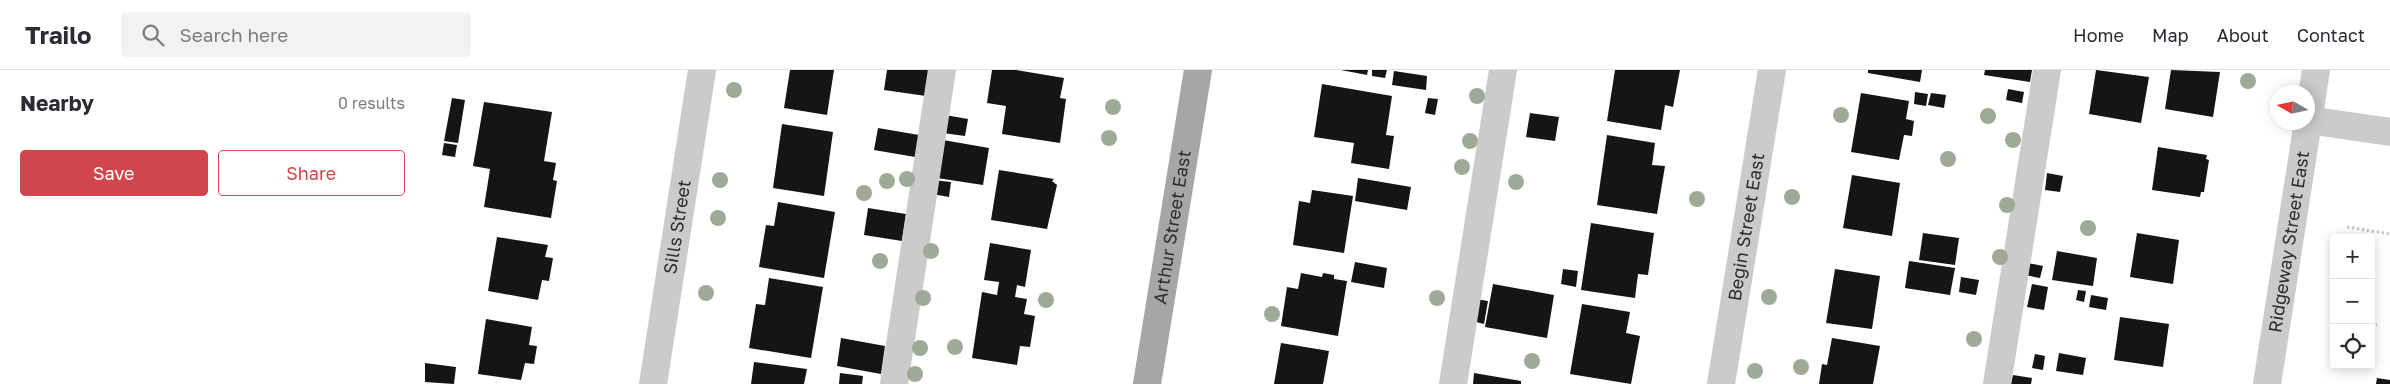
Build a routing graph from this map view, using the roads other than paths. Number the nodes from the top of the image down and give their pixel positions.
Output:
1 (702, 70) edge
2 (942, 70) edge
3 (1198, 70) edge
4 (1503, 70) edge
5 (1772, 70) edge
6 (2047, 70) edge
7 (2316, 70) edge
8 (2314, 85) edge
9 (2315, 121) edge
10 (2307, 130) edge
11 (2390, 132) edge
12 (653, 384) edge
13 (894, 384) edge
14 (1147, 384) edge
15 (1453, 384) edge
16 (1721, 384) edge
17 (1997, 384) edge
18 (2267, 384) edge

1 - 12 street, Sills Street
2 - 13 street
3 - 14 main road, Arthur Street East
4 - 15 street
5 - 16 street, Begin Street East
6 - 17 street
7 - 8 street, Ridgeway Street East
9 - 11 street
10 - 18 street, Ridgeway Street East

